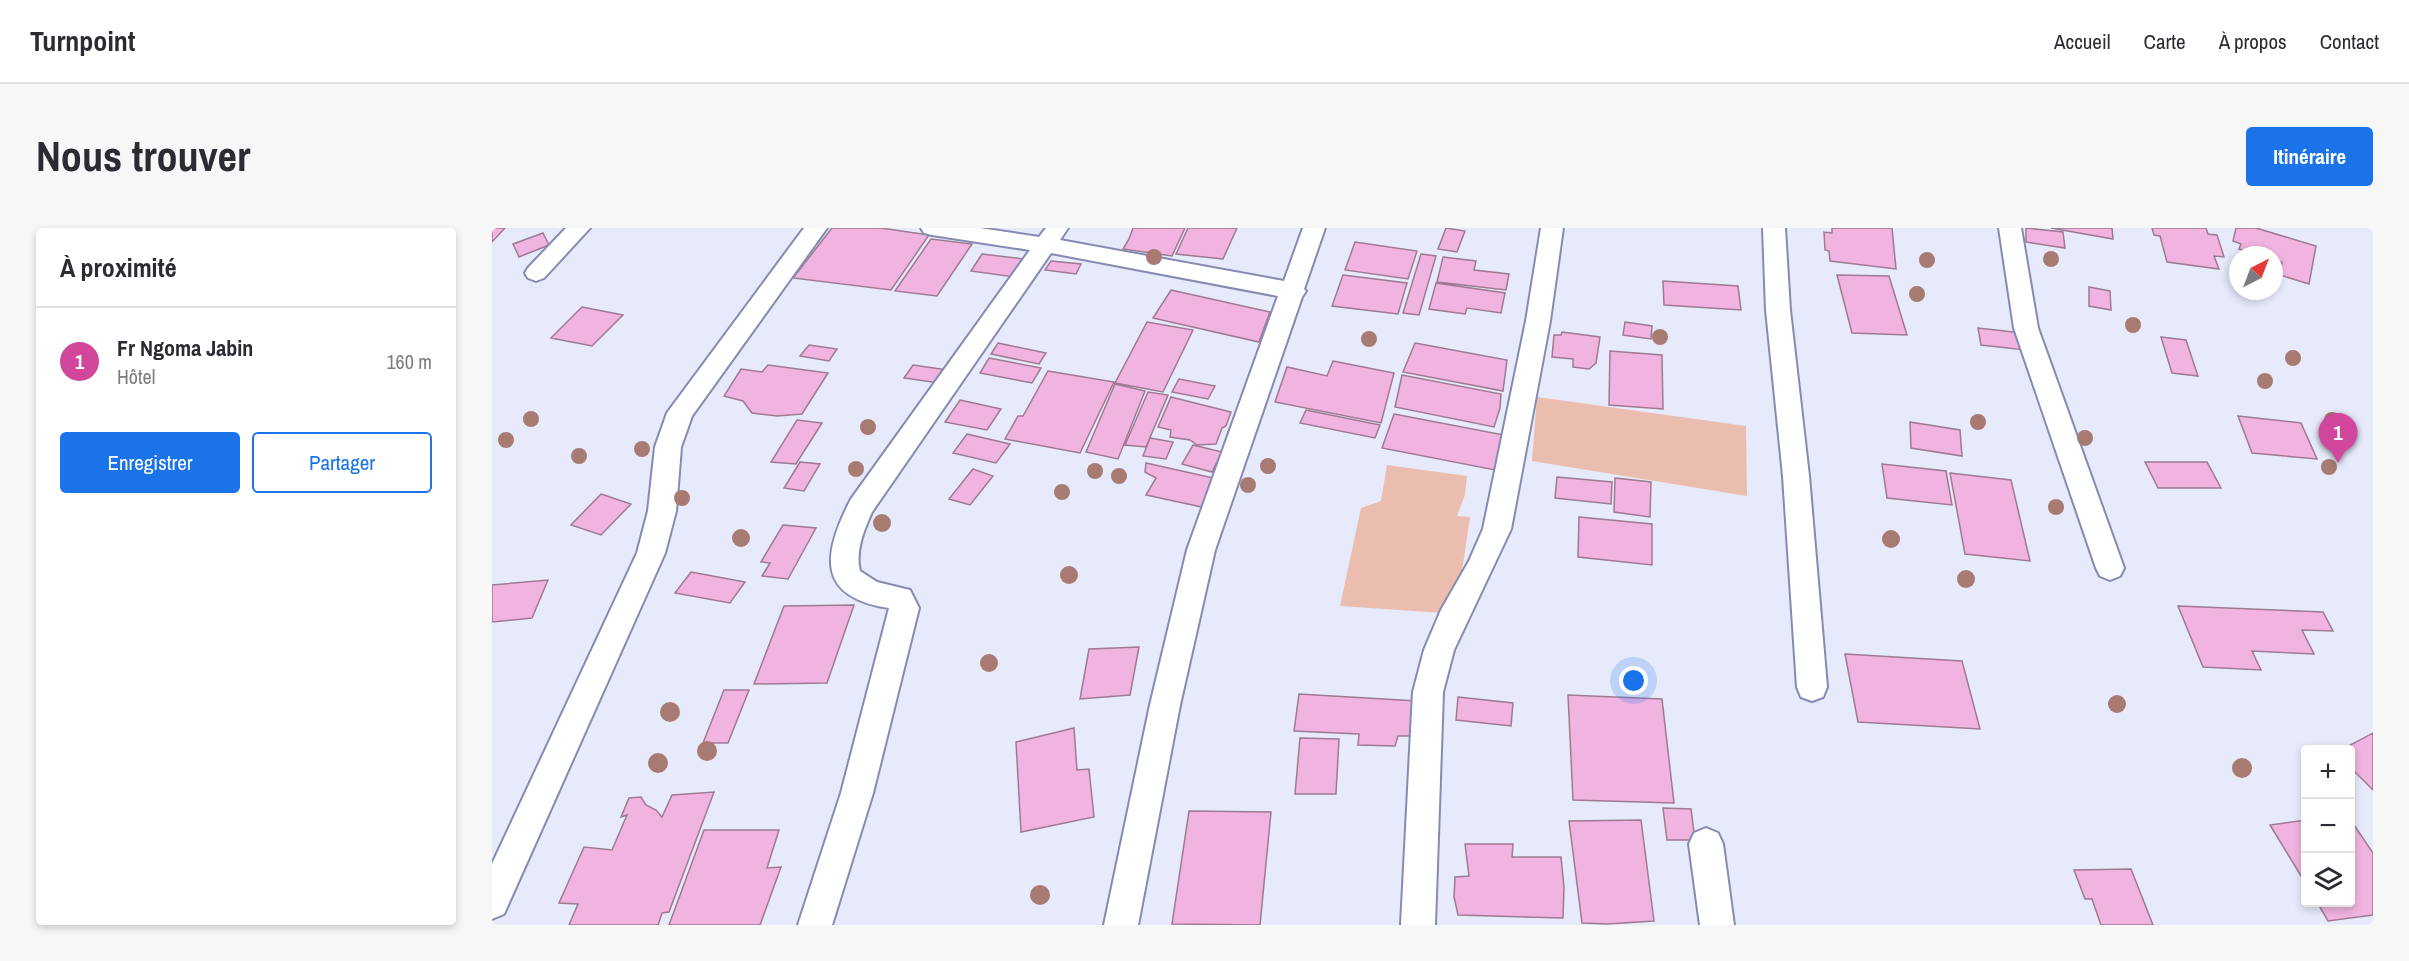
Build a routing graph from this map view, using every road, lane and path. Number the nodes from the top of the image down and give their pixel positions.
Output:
1 (579, 228) edge
2 (816, 228) edge
3 (932, 228) edge
4 (1314, 228) edge
5 (1552, 228) edge
6 (1774, 228) edge
7 (2010, 228) edge
8 (1052, 237) edge
9 (536, 273) dead end
10 (1294, 291) junction
11 (2110, 568) dead end
12 (1812, 687) dead end
13 (1706, 844) dead end
14 (492, 902) edge
15 (815, 925) edge
16 (1121, 925) edge
17 (1418, 925) edge
18 (1717, 925) edge

1 - 9 street
2 - 14 street
3 - 8 street
4 - 10 street
5 - 17 street
6 - 12 street
7 - 11 street
8 - 10 street
8 - 15 street
10 - 16 street
13 - 18 street

